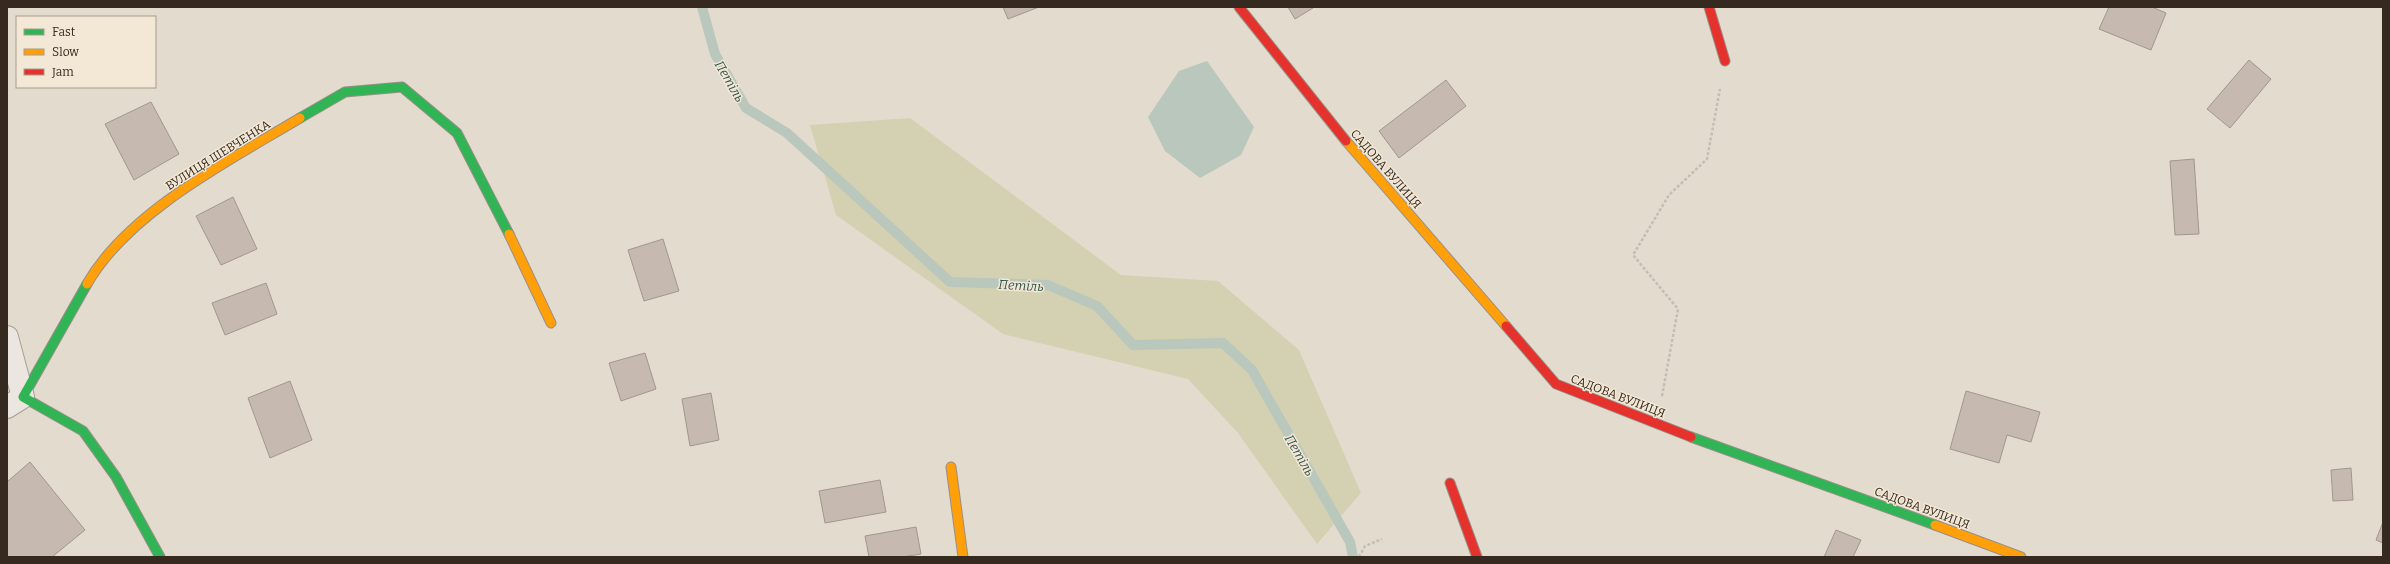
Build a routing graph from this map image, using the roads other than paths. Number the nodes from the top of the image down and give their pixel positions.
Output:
1 (1239, 7) edge
2 (1709, 7) edge
3 (1725, 61) road end
4 (551, 323) dead end
5 (7, 336) edge
6 (15, 402) edge
7 (951, 467) dead end
8 (1450, 483) dead end
9 (160, 557) edge
10 (963, 557) edge
11 (1477, 557) edge
12 (2022, 557) edge

1 - 12 street, САДОВА ВУЛИЦЯ
2 - 3 street
4 - 6 street, ВУЛИЦЯ ШЕВЧЕНКА
5 - 6 street
6 - 9 street
7 - 10 street
8 - 11 street

